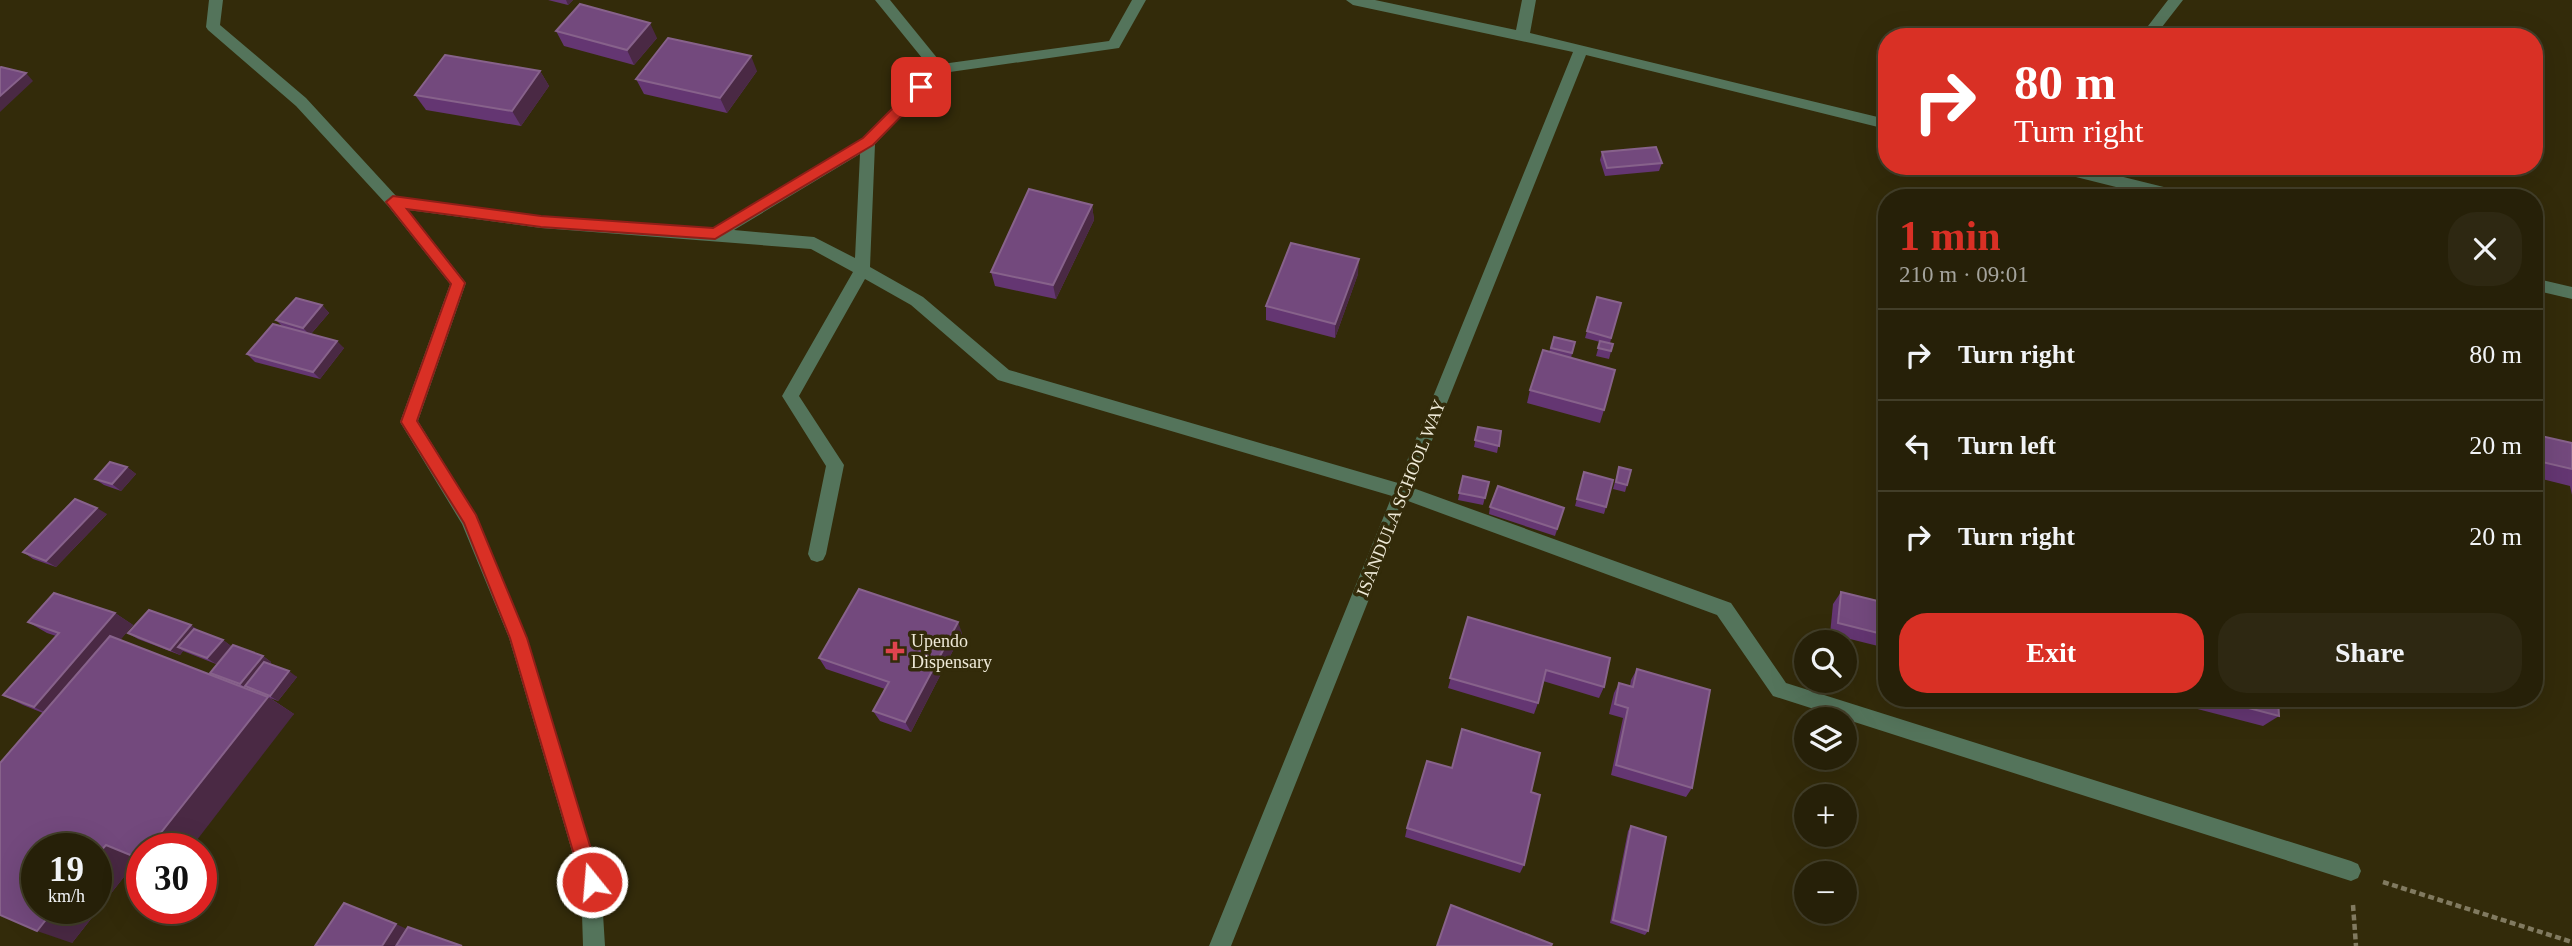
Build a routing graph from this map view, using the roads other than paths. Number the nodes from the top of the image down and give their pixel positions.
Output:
1 (216, 0) edge
2 (883, 0) edge
3 (1139, 0) edge
4 (1353, 0) edge
5 (1529, 0) edge
6 (2176, 0) edge
7 (2155, 28) edge
8 (1522, 36) junction
9 (1581, 49) junction
10 (939, 69) junction
11 (1878, 122) edge
12 (868, 142) junction
13 (2092, 175) edge
14 (2148, 189) edge
15 (393, 202) junction
16 (715, 234) junction
17 (862, 270) junction
18 (2543, 286) edge
19 (2572, 293) edge
20 (1403, 492) junction
21 (817, 554) dead end
22 (2351, 871) road end
23 (594, 946) edge
24 (1220, 946) edge

1 - 15 street
2 - 10 street
3 - 10 street
4 - 8 street
5 - 8 street
6 - 7 street
8 - 9 street
9 - 11 street
9 - 20 street, ISANDULA SCHOOL WAY
10 - 12 street
12 - 16 street
12 - 17 street
13 - 14 street
15 - 16 street
15 - 23 street
16 - 17 street
17 - 20 street
17 - 21 street
18 - 19 street
20 - 22 street
20 - 24 street, ISANDULA SCHOOL WAY

